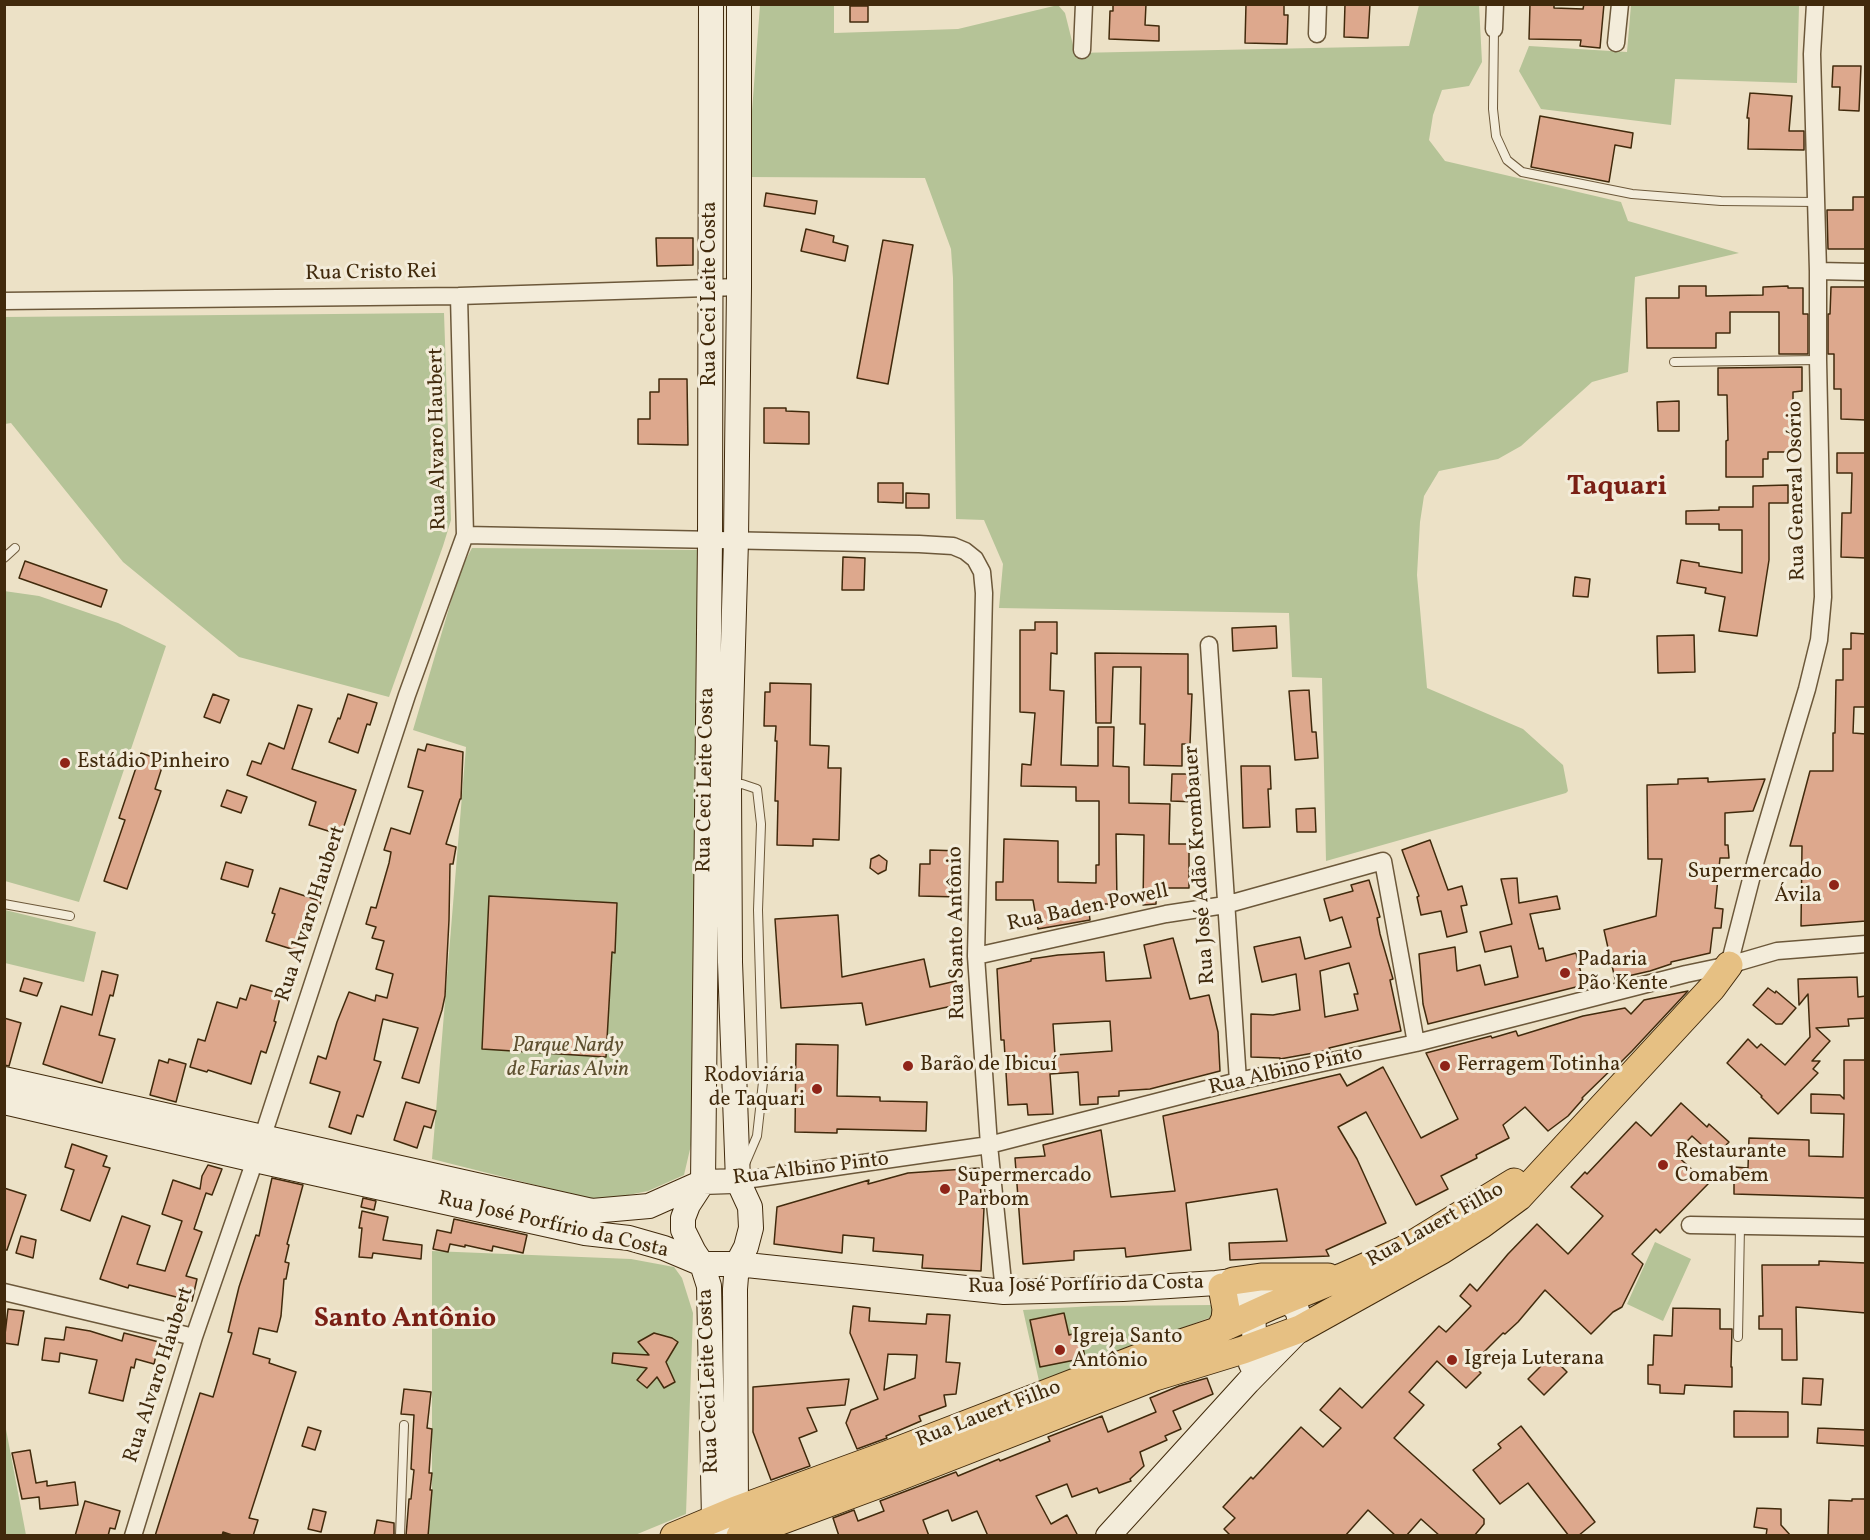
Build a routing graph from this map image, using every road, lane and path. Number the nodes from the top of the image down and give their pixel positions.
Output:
1 (711, 4) edge
2 (739, 4) edge
3 (1084, 4) edge
4 (1318, 4) edge
5 (1495, 4) edge
6 (1620, 4) edge
7 (1815, 4) edge
8 (1494, 29) joint
9 (1317, 34) dead end
10 (1616, 43) dead end
11 (1083, 50) dead end
12 (1816, 202) junction
13 (1818, 271) junction
14 (1866, 272) edge
15 (739, 287) junction
16 (711, 288) junction
17 (459, 296) junction
18 (4, 302) edge
19 (1818, 360) junction
20 (1674, 362) dead end
21 (465, 535) junction
22 (710, 540) junction
23 (735, 540) junction
24 (15, 548) dead end
25 (4, 558) edge
26 (1209, 645) dead end
27 (718, 786) junction
28 (4, 904) edge
29 (1225, 905) junction
30 (70, 916) dead end
31 (1866, 944) edge
32 (976, 957) junction
33 (1729, 965) junction
34 (1416, 1043) junction
35 (1238, 1081) junction
36 (11, 1092) edge
37 (989, 1145) junction
38 (259, 1149) junction
39 (738, 1181) junction
40 (703, 1182) junction
41 (1690, 1225) dead end
42 (1740, 1226) junction
43 (1866, 1228) edge
44 (702, 1264) junction
45 (737, 1264) junction
46 (1224, 1284) junction
47 (1349, 1288) junction
48 (4, 1292) edge
49 (1004, 1293) junction
50 (1286, 1299) junction
51 (1253, 1315) junction
52 (1220, 1329) junction
53 (1300, 1329) junction
54 (194, 1337) junction
55 (1738, 1337) dead end
56 (1255, 1346) junction
57 (1152, 1366) junction
58 (1248, 1382) junction
59 (404, 1425) dead end
60 (736, 1526) edge
61 (133, 1536) edge
62 (400, 1536) edge
63 (674, 1536) edge
64 (1108, 1536) edge

1 - 16 street, Rua Ceci Leite Costa
2 - 15 street, Rua Ceci Leite Costa
3 - 11 street
4 - 9 street
5 - 8 street
6 - 10 street
7 - 12 street, Rua General Osório
8 - 12 lane
12 - 13 street, Rua General Osório
13 - 14 street
13 - 19 street, Rua General Osório
15 - 16 street, Rua Cristo Rei
15 - 23 street, Rua Ceci Leite Costa
16 - 17 street, Rua Cristo Rei
16 - 22 street, Rua Ceci Leite Costa
17 - 18 street, Rua Cristo Rei
17 - 21 street, Rua Alvaro Haubert
19 - 20 lane
19 - 33 street, Rua General Osório
21 - 22 street
21 - 38 street, Rua Alvaro Haubert
22 - 23 street
22 - 27 street, Rua Ceci Leite Costa
23 - 27 street, Rua Ceci Leite Costa
23 - 32 street, Rua Santo Antônio
24 - 25 lane
26 - 29 street, Rua José Adão Krombauer
27 - 39 street, Rua Ceci Leite Costa
27 - 40 street, Rua Ceci Leite Costa
28 - 30 lane
29 - 32 street, Rua Baden Powell
29 - 34 street, Rua Baden Powell
29 - 35 street, Rua José Adão Krombauer
31 - 33 street, Rua Albino Pinto
32 - 37 street, Rua Santo Antônio
33 - 34 street, Rua Albino Pinto
33 - 47 main road, Rua Lauert Filho
34 - 35 street, Rua Albino Pinto
35 - 37 street, Rua Albino Pinto
36 - 38 street, Rua José Porfírio da Costa
37 - 39 street, Rua Albino Pinto
37 - 49 street, Rua Santo Antônio
38 - 40 street, Rua José Porfírio da Costa
38 - 44 street, Rua José Porfírio da Costa
38 - 54 street, Rua Alvaro Haubert
39 - 40 street, Rua Albino Pinto
39 - 45 street, Rua Ceci Leite Costa
40 - 44 street, Rua Ceci Leite Costa
41 - 42 street
42 - 43 street
42 - 55 lane
44 - 45 street, Rua José Porfírio da Costa
44 - 60 street, Rua Ceci Leite Costa
45 - 49 street, Rua José Porfírio da Costa
45 - 60 street, Rua Ceci Leite Costa
46 - 47 main road
46 - 49 street, Rua José Porfírio da Costa
46 - 50 street, Rua José Porfírio da Costa
46 - 51 street, Rua José Porfírio da Costa
46 - 52 main road
47 - 50 main road, Rua Lauert Filho
47 - 53 main road, Rua Lauert Filho
48 - 54 street
50 - 51 main road, Rua Lauert Filho
50 - 53 street
51 - 52 main road, Rua Lauert Filho
51 - 56 street
52 - 57 main road, Rua Lauert Filho
53 - 56 main road, Rua Lauert Filho
53 - 58 street
54 - 61 street, Rua Alvaro Haubert
56 - 57 main road, Rua Lauert Filho
56 - 58 street
57 - 60 main road, Rua Lauert Filho
58 - 64 street
59 - 62 lane
60 - 63 main road, Rua Lauert Filho

